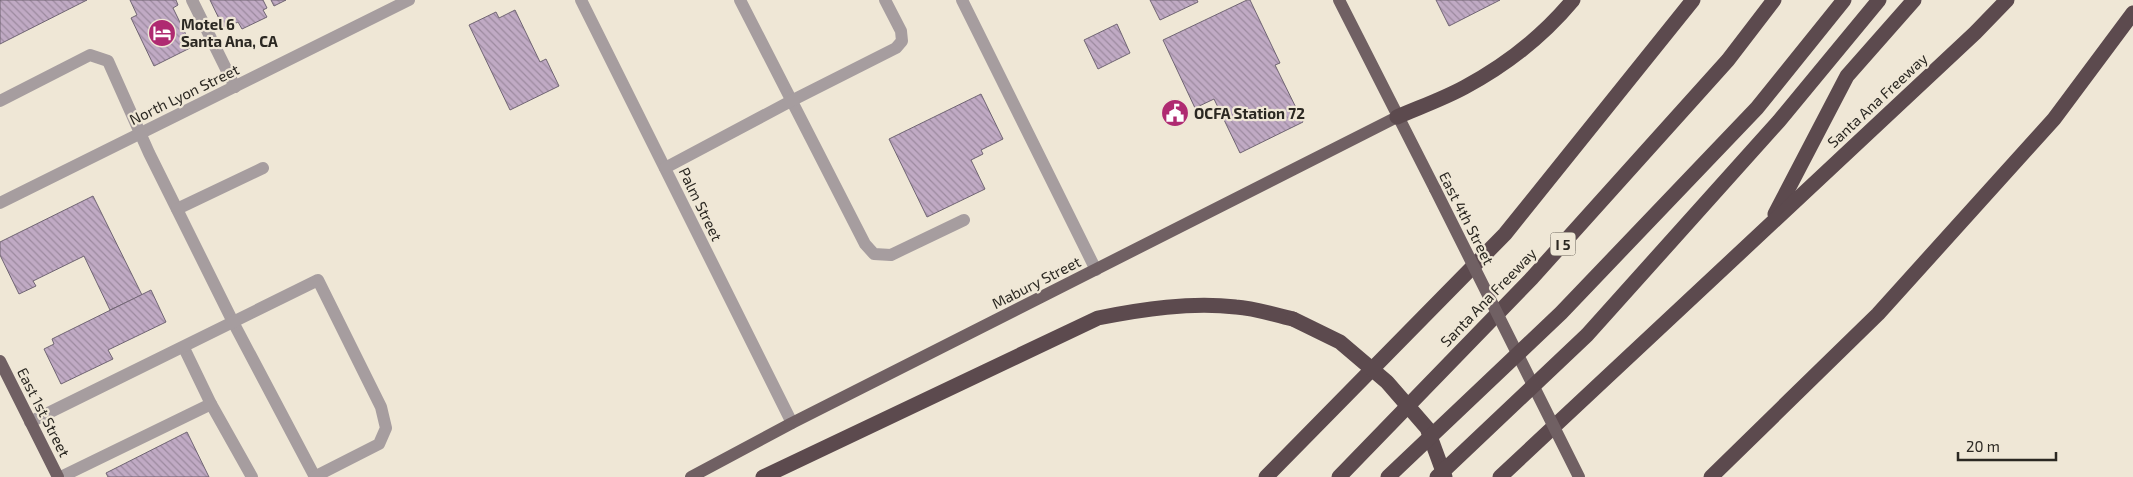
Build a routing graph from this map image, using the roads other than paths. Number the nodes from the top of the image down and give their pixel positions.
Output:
1 (192, 0) edge
2 (409, 0) edge
3 (582, 0) edge
4 (740, 0) edge
5 (885, 0) edge
6 (962, 0) edge
7 (1338, 0) edge
8 (1573, 0) edge
9 (1693, 0) edge
10 (1774, 0) edge
11 (1844, 0) edge
12 (1879, 0) edge
13 (1914, 0) edge
14 (2007, 0) edge
15 (2133, 13) edge
16 (235, 87) junction
17 (0, 100) edge
18 (790, 101) junction
19 (1398, 117) junction
20 (142, 133) junction
21 (263, 168) dead end
22 (665, 168) junction
23 (0, 203) edge
24 (177, 209) junction
25 (964, 220) dead end
26 (1770, 225) junction
27 (1096, 270) junction
28 (233, 322) junction
29 (184, 348) junction
30 (0, 361) edge
31 (212, 404) junction
32 (30, 422) junction
33 (792, 423) junction
34 (60, 477) edge
35 (252, 477) edge
36 (315, 477) edge
37 (691, 477) edge
38 (763, 477) edge
39 (1266, 477) edge
40 (1339, 477) edge
41 (1388, 477) edge
42 (1437, 477) edge
43 (1445, 477) edge
44 (1500, 477) edge
45 (1579, 477) edge
46 (1711, 477) edge

1 - 16 street
2 - 16 street, North Lyon Street
3 - 22 street, Palm Street
4 - 18 street
5 - 18 street
6 - 27 street
7 - 19 main road, East 4th Street
8 - 19 highway
9 - 39 highway, Santa Ana Freeway
10 - 40 highway, Santa Ana Freeway / I 5
11 - 41 highway, bridge
12 - 42 highway, bridge
13 - 26 highway, Santa Ana Freeway
14 - 26 highway, Santa Ana Freeway
15 - 46 highway
16 - 20 street, North Lyon Street
17 - 20 street
18 - 22 street
18 - 25 street
19 - 27 main road, Mabury Street
19 - 45 main road, East 4th Street, bridge
20 - 23 street, North Lyon Street
20 - 24 street
21 - 24 street
22 - 33 street, Palm Street
24 - 28 street
26 - 44 highway, Santa Ana Freeway
27 - 33 main road, Mabury Street
28 - 29 street
28 - 36 street
28 - 36 street
29 - 31 street
29 - 32 street
30 - 32 main road, East 1st Street
31 - 34 street
31 - 35 street
32 - 34 main road, East 1st Street
33 - 37 main road, Mabury Street
38 - 43 highway, bridge

